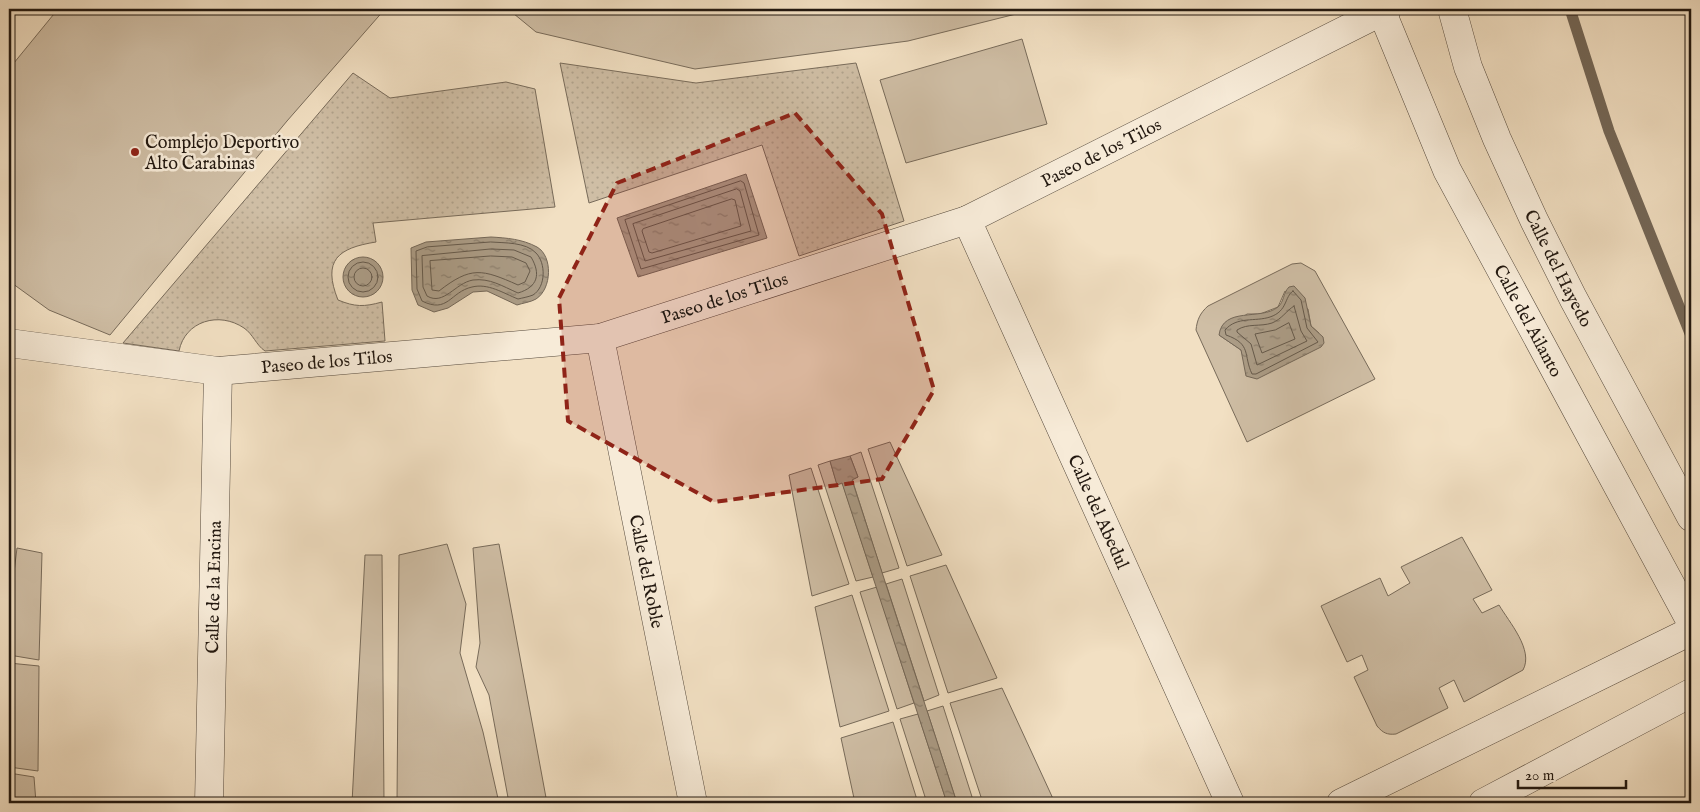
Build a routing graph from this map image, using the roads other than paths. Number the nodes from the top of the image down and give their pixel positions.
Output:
1 (1452, 9) edge
2 (1384, 10) edge
3 (967, 220) junction
4 (600, 338) junction
5 (9, 343) edge
6 (218, 371) junction
7 (1691, 517) edge
8 (1691, 622) edge
9 (1691, 631) edge
10 (1691, 693) edge
11 (209, 803) edge
12 (693, 803) edge
13 (1230, 803) edge
14 (1342, 803) edge
15 (1483, 803) edge

1 - 7 street, Calle del Hayedo
2 - 3 street, Paseo de los Tilos
2 - 8 street, Calle del Ailanto
3 - 4 street, Paseo de los Tilos
3 - 13 street, Calle del Abedul
4 - 6 street, Paseo de los Tilos
4 - 12 street, Calle del Roble
5 - 6 street, Paseo de los Tilos
6 - 11 street, Calle de la Encina
9 - 14 street
10 - 15 street

